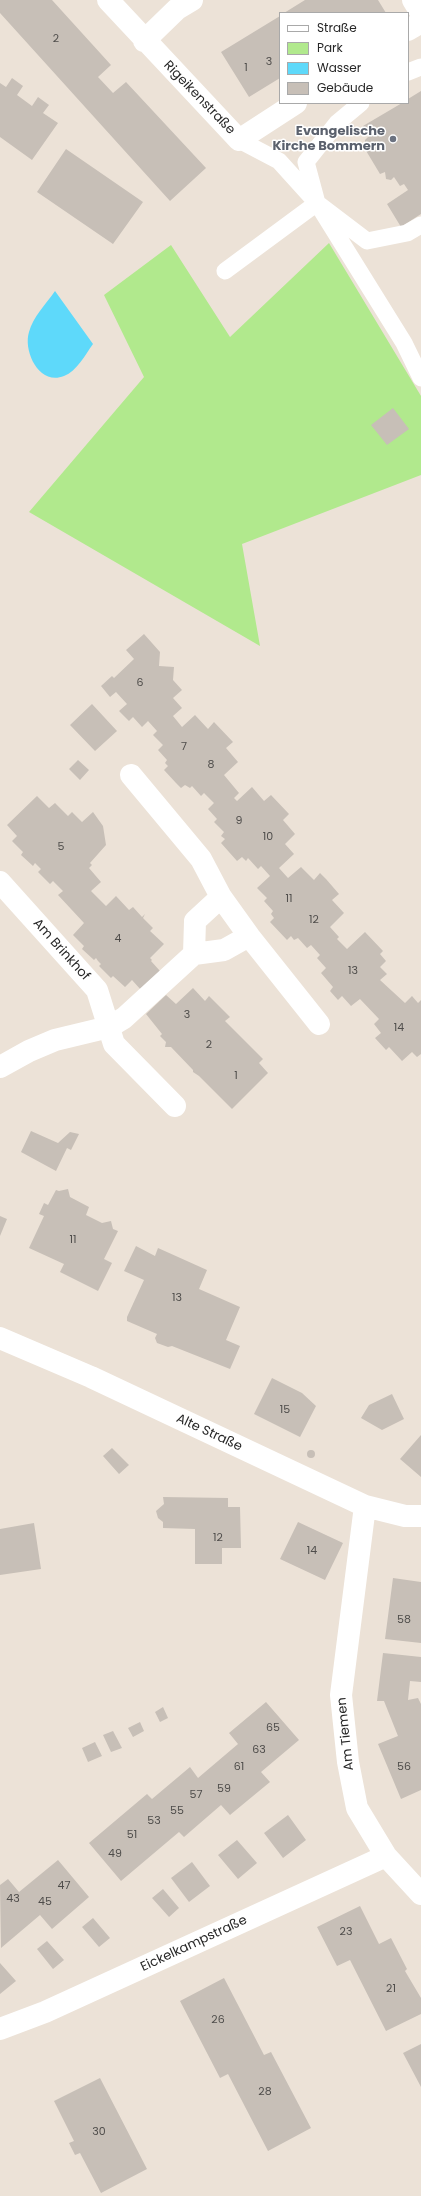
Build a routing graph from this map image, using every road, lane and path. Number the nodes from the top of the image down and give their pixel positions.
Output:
1 (108, 0) edge
2 (192, 0) edge
3 (413, 0) edge
4 (421, 14) edge
5 (421, 22) edge
6 (409, 29) edge
7 (144, 41) junction
8 (421, 67) edge
9 (409, 72) edge
10 (294, 104) edge
11 (360, 104) edge
12 (239, 140) junction
13 (317, 203) junction
14 (421, 225) edge
15 (225, 271) dead end
16 (421, 378) edge
17 (131, 775) dead end
18 (0, 882) edge
19 (222, 897) junction
20 (249, 936) junction
21 (194, 954) junction
22 (319, 1024) dead end
23 (109, 1027) junction
24 (0, 1067) edge
25 (175, 1106) dead end
26 (0, 1338) edge
27 (365, 1506) junction
28 (421, 1516) edge
29 (386, 1856) junction
30 (421, 1894) edge
31 (0, 2029) edge

1 - 7 street, Rigeikenstraße
2 - 7 street
3 - 4 street
5 - 6 street
7 - 12 street, Rigeikenstraße
8 - 9 lane
10 - 12 street, Rigeikenstraße
11 - 13 lane
12 - 13 lane
13 - 14 lane
13 - 15 lane
13 - 16 lane
17 - 19 street
18 - 23 street, Am Brinkhof
19 - 20 street
19 - 21 street
20 - 21 street
20 - 22 street
21 - 23 street
23 - 24 street
23 - 25 street, Am Brinkhof
26 - 27 street, Alte Straße
27 - 28 street, Alte Straße
27 - 29 street, Am Tiemen
29 - 30 street, Am Tiemen
29 - 31 street, Eickelkampstraße

